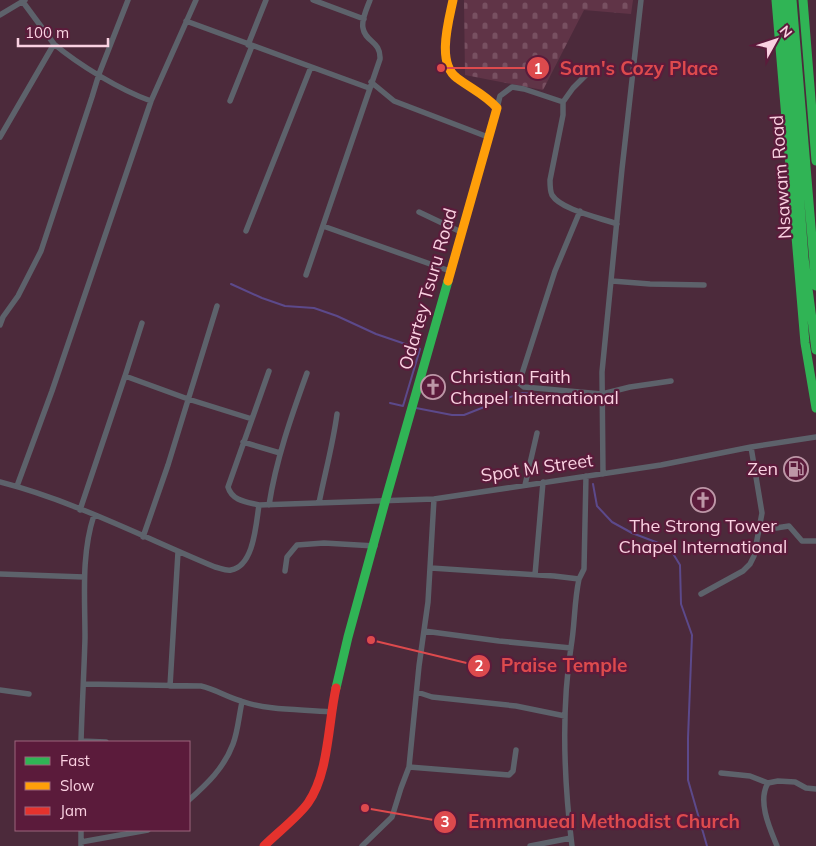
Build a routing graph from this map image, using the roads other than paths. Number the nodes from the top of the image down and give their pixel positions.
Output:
1 (128, 0) edge
2 (196, 0) edge
3 (266, 0) edge
4 (313, 0) edge
5 (370, 0) edge
6 (453, 0) edge
7 (642, 0) edge
8 (776, 0) edge
9 (784, 0) edge
10 (792, 0) edge
11 (803, 0) edge
12 (24, 1) edge
13 (0, 15) edge
14 (364, 19) junction
15 (186, 21) junction
16 (54, 44) junction
17 (250, 45) junction
18 (311, 68) junction
19 (590, 70) dead end
20 (99, 74) junction
21 (370, 85) junction
22 (151, 101) junction
23 (230, 101) dead end
24 (563, 102) junction
25 (496, 108) junction
26 (0, 137) edge
27 (488, 137) junction
28 (816, 161) edge
29 (580, 211) junction
30 (419, 212) dead end
31 (617, 224) junction
32 (324, 226) junction
33 (246, 231) dead end
34 (461, 232) junction
35 (450, 271) junction
36 (306, 275) dead end
37 (612, 281) junction
38 (704, 285) dead end
39 (816, 286) edge
40 (217, 306) dead end
41 (142, 323) dead end
42 (0, 325) edge
43 (816, 350) edge
44 (269, 371) dead end
45 (307, 374) dead end
46 (125, 376) junction
47 (671, 381) dead end
48 (602, 394) junction
49 (188, 399) junction
50 (816, 408) edge
51 (337, 414) dead end
52 (252, 419) junction
53 (537, 433) dead end
54 (816, 437) edge
55 (243, 442) junction
56 (751, 447) junction
57 (280, 453) junction
58 (603, 474) junction
59 (586, 476) junction
60 (0, 482) edge
61 (543, 482) junction
62 (525, 485) junction
63 (17, 486) junction
64 (434, 499) junction
65 (385, 502) junction
66 (319, 503) junction
67 (259, 505) junction
68 (269, 505) junction
69 (80, 510) junction
70 (94, 515) junction
71 (760, 524) junction
72 (143, 537) junction
73 (816, 541) edge
74 (375, 546) junction
75 (178, 552) junction
76 (431, 568) junction
77 (285, 572) dead end
78 (0, 574) edge
79 (534, 575) junction
80 (84, 577) junction
81 (579, 579) junction
82 (701, 594) dead end
83 (424, 631) junction
84 (571, 648) junction
85 (84, 684) junction
86 (170, 686) junction
87 (0, 690) edge
88 (417, 692) junction
89 (29, 694) dead end
90 (242, 702) junction
91 (332, 712) junction
92 (565, 716) junction
93 (81, 741) edge
94 (516, 750) dead end
95 (409, 767) junction
96 (721, 773) dead end
97 (768, 783) junction
98 (816, 789) edge
99 (190, 799) edge
100 (81, 831) edge
101 (143, 831) edge
102 (572, 838) junction
103 (81, 844) edge
104 (264, 846) edge
105 (362, 846) edge
106 (530, 846) edge
107 (572, 846) edge
108 (777, 846) edge

1 - 20 street
2 - 15 street
3 - 17 street
4 - 14 street
5 - 14 street
6 - 25 main road
7 - 31 street
8 - 50 main road
9 - 43 main road, Nsawam Road
10 - 39 main road, Nsawam Road
11 - 28 main road
12 - 13 street
12 - 16 street
14 - 21 street
15 - 17 street
15 - 22 street
16 - 20 street
16 - 26 street
17 - 18 street
17 - 23 street
18 - 21 street
18 - 33 street
19 - 24 street
20 - 22 street
20 - 42 street
21 - 27 street
21 - 32 street
22 - 63 street
24 - 25 street
24 - 29 street
25 - 27 main road, Odartey Tsuru Road
27 - 34 main road, Odartey Tsuru Road
29 - 31 street
29 - 48 street
30 - 34 street
31 - 37 street
32 - 35 street
32 - 36 street
34 - 35 main road, Odartey Tsuru Road
35 - 65 main road, Odartey Tsuru Road
37 - 38 street
37 - 48 street
40 - 49 street
41 - 46 street
44 - 52 street
45 - 57 street
46 - 49 street
46 - 69 street
47 - 48 street
48 - 58 street
49 - 52 street
49 - 72 street
51 - 66 street
52 - 55 street
53 - 62 street
54 - 56 street, Spot M Street
55 - 57 street
55 - 67 street, Spot M Street
56 - 58 street, Spot M Street
56 - 71 street
57 - 68 street
58 - 59 street, Spot M Street
59 - 61 street, Spot M Street
59 - 81 street
60 - 63 street
61 - 62 street, Spot M Street
61 - 79 street
62 - 64 street, Spot M Street
63 - 69 street
64 - 65 street, Spot M Street
64 - 76 street
65 - 66 street, Spot M Street
65 - 74 main road, Odartey Tsuru Road
66 - 68 street, Spot M Street
67 - 68 street, Spot M Street
67 - 75 street
69 - 70 street
70 - 72 street
70 - 80 street
71 - 73 street
71 - 82 street
72 - 75 street
74 - 77 street
74 - 91 main road, Odartey Tsuru Road
75 - 86 street
76 - 79 street
76 - 83 street
78 - 80 street
79 - 81 street
80 - 85 street
81 - 84 street
83 - 84 street
83 - 88 street
84 - 92 street
85 - 86 street
85 - 93 street
86 - 90 street
87 - 89 street
88 - 92 street
88 - 95 street
90 - 91 street
90 - 99 street
91 - 104 main road, Odartey Tsuru Road
92 - 102 street
94 - 95 street
95 - 105 street
96 - 97 street
97 - 98 street
97 - 108 street
100 - 103 street
101 - 103 street
102 - 106 street
102 - 107 street

